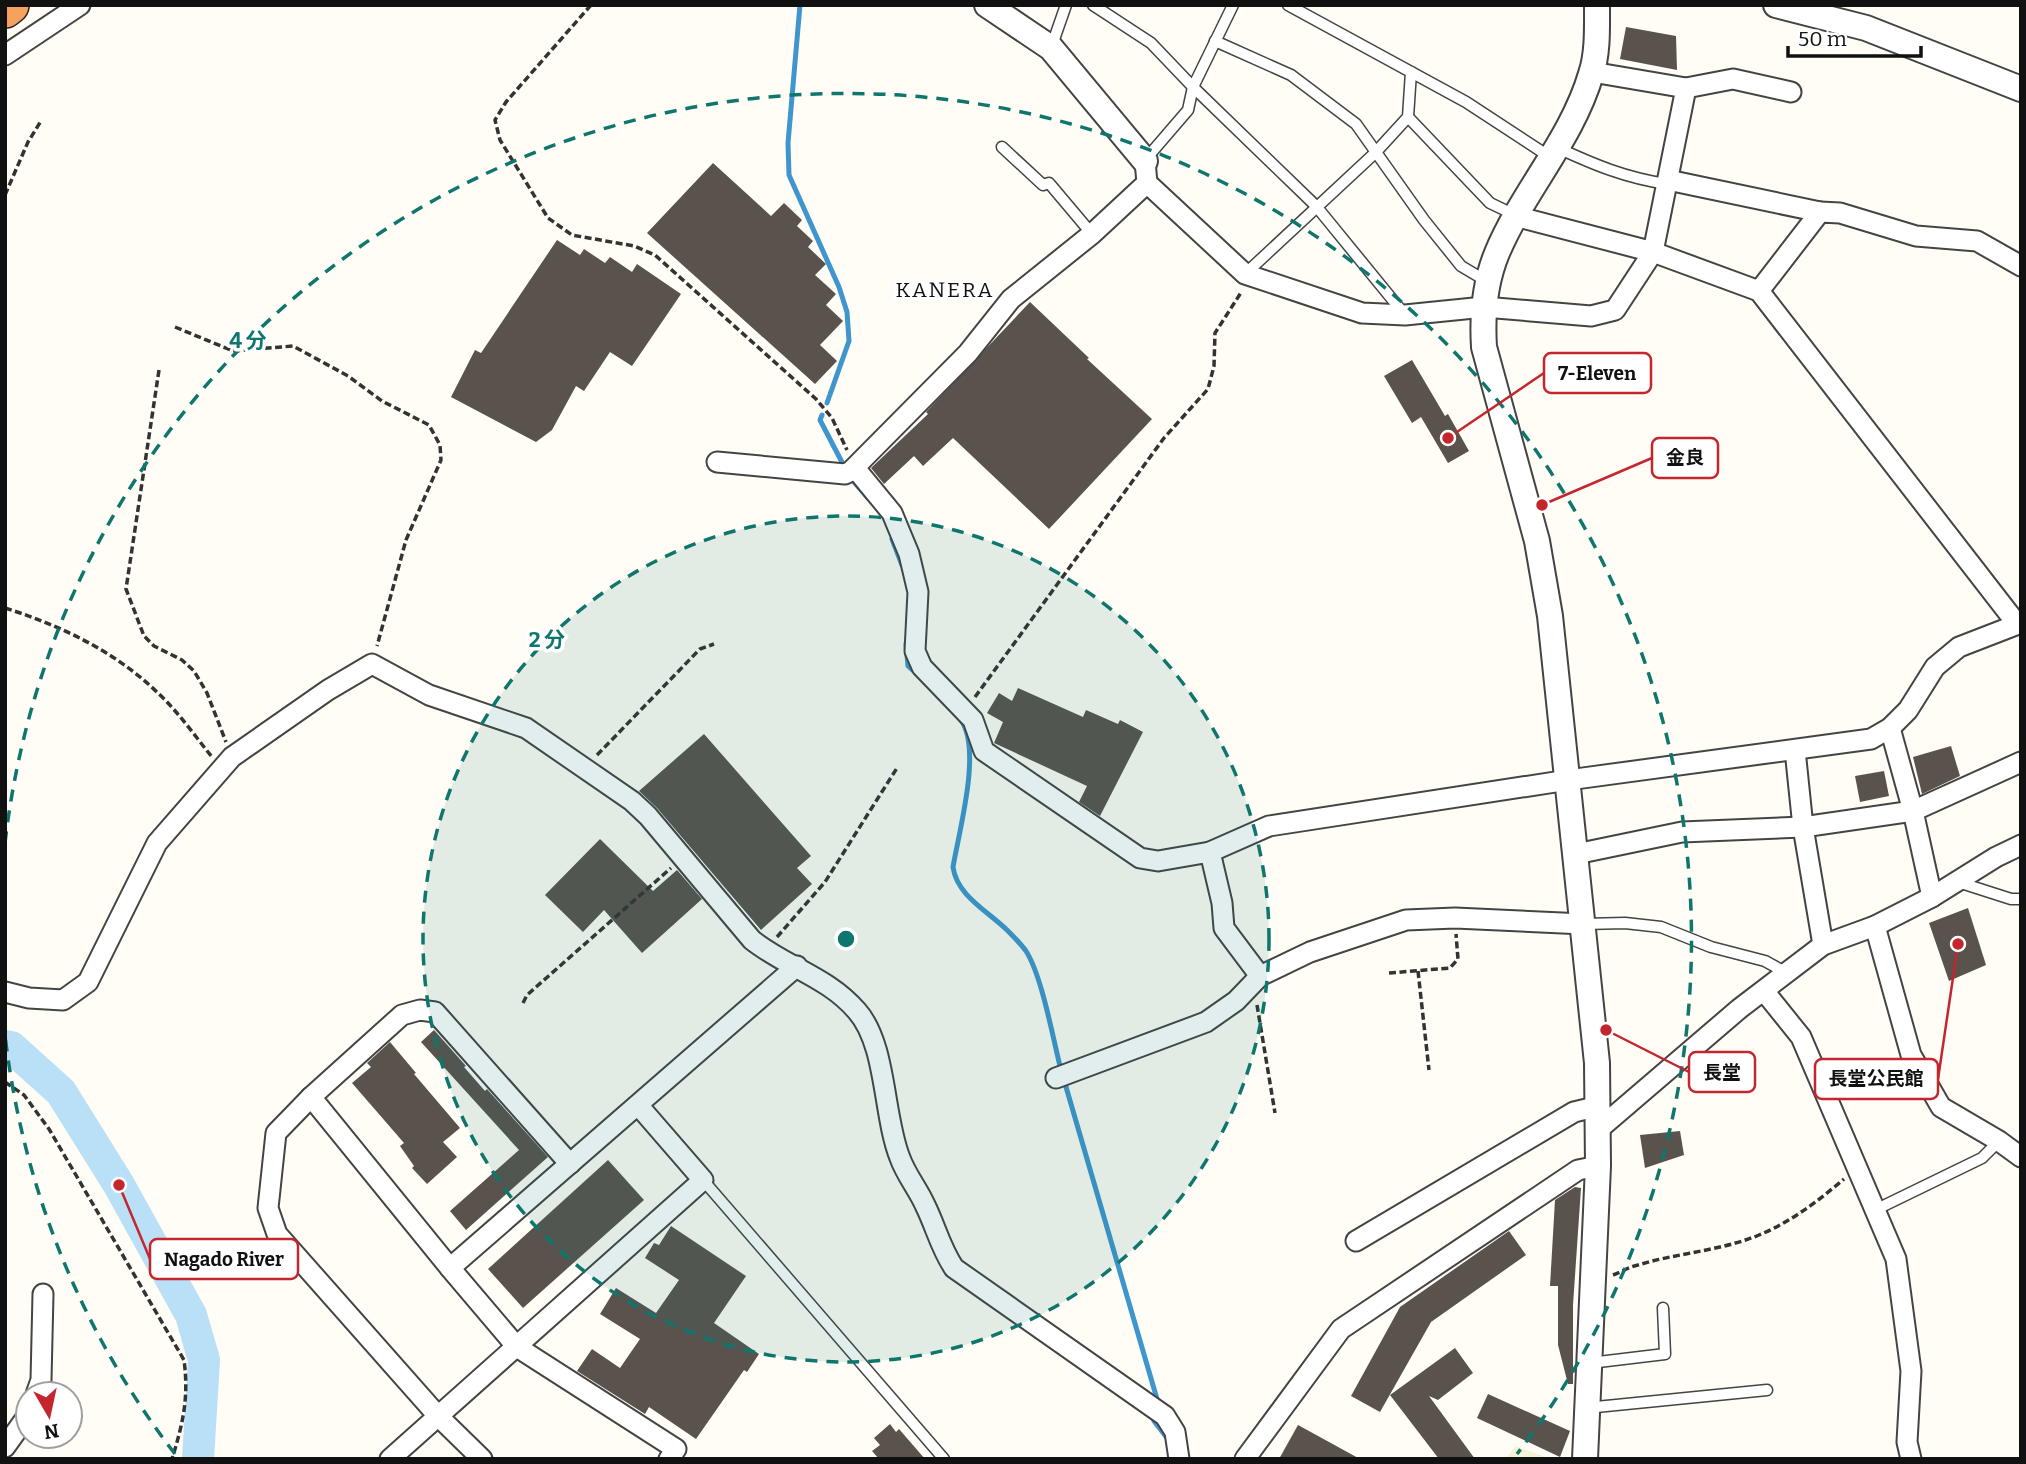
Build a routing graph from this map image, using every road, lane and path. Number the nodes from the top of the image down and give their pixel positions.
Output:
1 (10, 5) edge
2 (79, 5) edge
3 (591, 5) edge
4 (986, 5) edge
5 (1066, 5) edge
6 (1093, 5) edge
7 (1233, 5) edge
8 (1288, 5) edge
9 (1597, 5) edge
10 (1776, 5) edge
11 (5, 9) edge
12 (1215, 41) junction
13 (1051, 48) junction
14 (5, 55) edge
15 (1411, 72) junction
16 (1592, 72) junction
17 (1193, 87) junction
18 (1686, 88) junction
19 (2021, 89) edge
20 (1791, 92) dead end
21 (1408, 117) junction
22 (41, 121) dead end
23 (1002, 147) dead end
24 (1553, 152) junction
25 (1375, 153) junction
26 (1146, 172) junction
27 (1667, 182) junction
28 (5, 195) edge
29 (1316, 206) junction
30 (1820, 212) junction
31 (1515, 216) junction
32 (1092, 234) junction
33 (1653, 252) junction
34 (2021, 266) edge
35 (1248, 275) junction
36 (1488, 282) junction
37 (1759, 291) junction
38 (1484, 307) junction
39 (1405, 315) junction
40 (175, 327) dead end
41 (159, 370) dead end
42 (717, 462) dead end
43 (850, 471) junction
44 (5, 608) edge
45 (2019, 624) edge
46 (714, 644) dead end
47 (372, 664) junction
48 (966, 710) junction
49 (1890, 728) junction
50 (1795, 750) junction
51 (2021, 762) edge
52 (227, 763) junction
53 (584, 768) junction
54 (897, 768) dead end
55 (1568, 780) junction
56 (1913, 811) junction
57 (1803, 827) junction
58 (2021, 845) edge
59 (1210, 852) junction
60 (1576, 854) junction
61 (683, 858) junction
62 (1958, 882) junction
63 (1932, 897) junction
64 (2021, 899) edge
65 (1455, 918) junction
66 (1584, 924) junction
67 (1875, 926) junction
68 (1823, 945) junction
69 (766, 951) junction
70 (797, 966) junction
71 (1418, 971) junction
72 (1785, 972) junction
73 (1389, 973) dead end
74 (1257, 979) junction
75 (1764, 991) junction
76 (5, 992) edge
77 (523, 1003) dead end
78 (1429, 1070) dead end
79 (1065, 1075) dead end
80 (5, 1082) edge
81 (311, 1097) junction
82 (638, 1105) junction
83 (1275, 1113) dead end
84 (1599, 1117) junction
85 (1998, 1141) junction
86 (2021, 1157) edge
87 (569, 1164) junction
88 (1598, 1166) junction
89 (1856, 1168) junction
90 (703, 1180) junction
91 (1875, 1210) junction
92 (1356, 1241) dead end
93 (450, 1268) junction
94 (1592, 1280) junction
95 (43, 1294) dead end
96 (1663, 1308) dead end
97 (517, 1346) junction
98 (1588, 1363) junction
99 (41, 1380) edge
100 (1767, 1390) dead end
101 (1586, 1408) junction
102 (438, 1416) junction
103 (172, 1459) edge
104 (390, 1459) edge
105 (482, 1459) edge
106 (669, 1459) edge
107 (944, 1459) edge
108 (1179, 1459) edge
109 (1245, 1459) edge
110 (1585, 1459) edge
111 (1911, 1459) edge

1 - 11 highway
2 - 14 street
3 - 43 path
4 - 13 street
5 - 13 lane
6 - 17 lane
7 - 12 lane
8 - 15 lane
9 - 16 street
10 - 19 street
12 - 17 lane
12 - 25 lane
13 - 26 street
15 - 21 lane
15 - 24 lane
16 - 18 street
16 - 24 street
17 - 26 lane
17 - 29 lane
18 - 20 street
18 - 27 street
21 - 25 lane
21 - 31 lane
22 - 28 path
23 - 32 lane
24 - 27 lane
24 - 31 street
25 - 29 lane
25 - 36 lane
26 - 32 street
26 - 35 street
27 - 30 street
27 - 33 street
29 - 35 lane
29 - 39 lane
30 - 34 street
30 - 37 street
31 - 33 street
31 - 36 street
32 - 43 street
33 - 37 street
33 - 38 street
35 - 39 street
35 - 48 path
36 - 38 street
37 - 45 street
38 - 39 street
38 - 55 street
40 - 47 path
41 - 52 path
42 - 43 street
43 - 48 street
44 - 52 path
45 - 49 street
46 - 53 path
47 - 52 street
47 - 53 street
48 - 59 street
49 - 50 street
49 - 56 street
50 - 55 street
50 - 57 street
51 - 56 street
52 - 76 street
53 - 61 street
54 - 69 path
55 - 59 street
55 - 60 street
56 - 57 street
56 - 63 street
57 - 60 street
57 - 68 street
58 - 62 street
59 - 74 street
60 - 66 street
61 - 69 street
61 - 77 path
62 - 63 street
62 - 64 lane
63 - 67 street
65 - 66 street
65 - 71 path
65 - 74 street
66 - 72 lane
66 - 84 street
67 - 68 street
67 - 85 street
68 - 72 street
69 - 70 street
70 - 82 street
70 - 108 street
71 - 73 path
71 - 78 path
72 - 75 street
74 - 79 street
74 - 83 path
75 - 84 street
75 - 89 street
80 - 103 path
81 - 87 street
81 - 93 street
81 - 102 street
82 - 87 street
82 - 90 street
84 - 88 street
84 - 92 street
85 - 86 street
85 - 91 lane
87 - 93 street
88 - 94 street
88 - 109 street
89 - 91 street
89 - 94 path
90 - 97 street
90 - 107 lane
91 - 111 street
93 - 97 street
94 - 98 street
95 - 99 street
96 - 98 lane
97 - 102 street
97 - 106 street
98 - 101 street
100 - 101 lane
101 - 110 street
102 - 104 street
102 - 105 street

